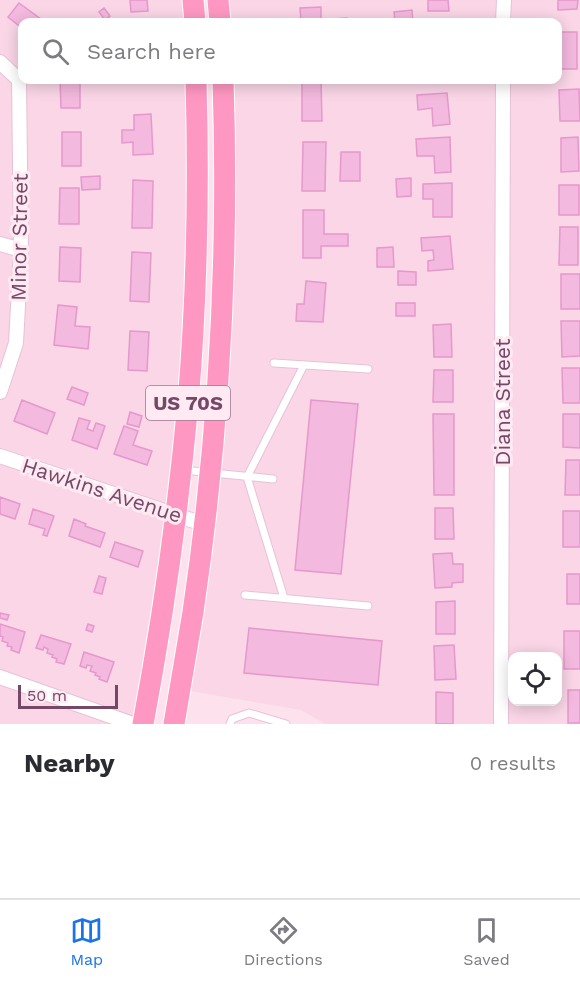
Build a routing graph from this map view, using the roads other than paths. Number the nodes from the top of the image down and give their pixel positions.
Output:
1 (193, 0) edge
2 (218, 0) edge
3 (504, 0) edge
4 (195, 18) edge
5 (220, 18) edge
6 (504, 18) edge
7 (0, 62) edge
8 (18, 79) edge
9 (19, 84) edge
10 (196, 84) edge
11 (223, 84) edge
12 (503, 84) edge
13 (0, 244) edge
14 (21, 250) junction
15 (274, 363) dead end
16 (304, 365) junction
17 (368, 369) dead end
18 (0, 392) edge
19 (0, 456) edge
20 (180, 470) junction
21 (209, 473) junction
22 (248, 477) junction
23 (273, 479) dead end
24 (175, 514) junction
25 (204, 524) junction
26 (245, 595) dead end
27 (284, 598) junction
28 (368, 606) dead end
29 (0, 677) edge
30 (133, 724) edge
31 (143, 724) edge
32 (174, 724) edge
33 (231, 724) edge
34 (286, 724) edge
35 (501, 724) edge

1 - 4 main road
2 - 5 main road
3 - 6 street
7 - 8 street, Minor Street
9 - 14 street, Minor Street
10 - 20 main road, US 70S
11 - 21 main road, US 70S
12 - 35 street, Diana Street
13 - 14 street
14 - 18 street, Minor Street
15 - 16 lane
16 - 17 lane
16 - 22 lane
19 - 24 street, Hawkins Avenue
20 - 21 lane
20 - 24 main road, US 70S
21 - 22 lane
21 - 25 main road, US 70S
22 - 23 lane
22 - 27 lane
24 - 25 street, Hawkins Avenue
24 - 31 main road, US 70S
25 - 32 main road, US 70S
26 - 27 lane
27 - 28 lane
29 - 30 street
33 - 34 lane

